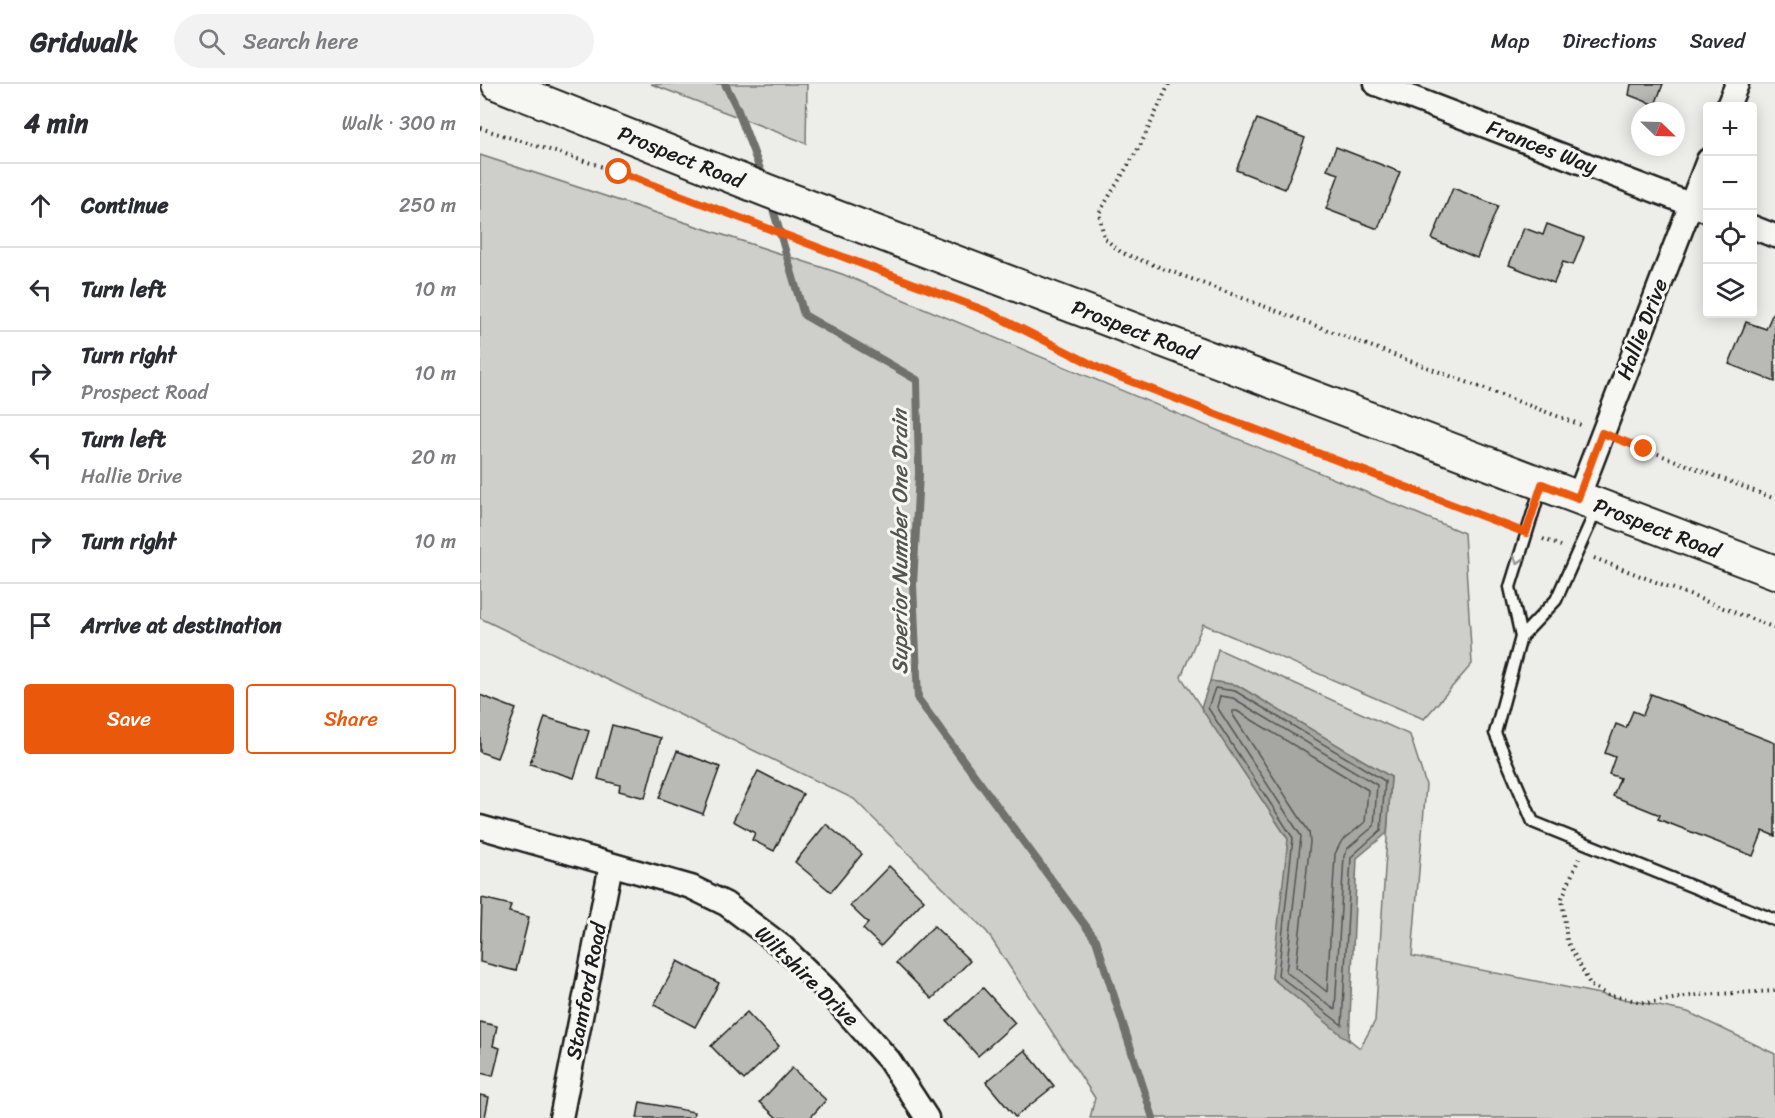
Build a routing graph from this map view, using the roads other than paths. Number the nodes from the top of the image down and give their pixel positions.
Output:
1 (498, 84) edge
2 (1376, 84) edge
3 (1737, 84) edge
4 (1730, 102) edge
5 (1703, 184) edge
6 (1699, 207) edge
7 (1757, 229) edge
8 (1775, 236) edge
9 (1542, 484) junction
10 (1588, 501) junction
11 (1775, 572) edge
12 (1521, 638) junction
13 (480, 827) edge
14 (611, 865) junction
15 (1775, 920) edge
16 (561, 1118) edge
17 (927, 1118) edge

1 - 9 main road, Prospect Road
2 - 6 street, Frances Way
3 - 4 street
5 - 6 street, Hallie Drive
6 - 10 street, Hallie Drive
7 - 8 street
9 - 10 main road, Prospect Road
9 -> 12 lane
10 - 11 main road, Prospect Road
10 - 12 lane
12 - 15 lane
13 - 14 street, Wiltshire Drive
14 - 16 street, Stamford Road
14 - 17 street, Wiltshire Drive

